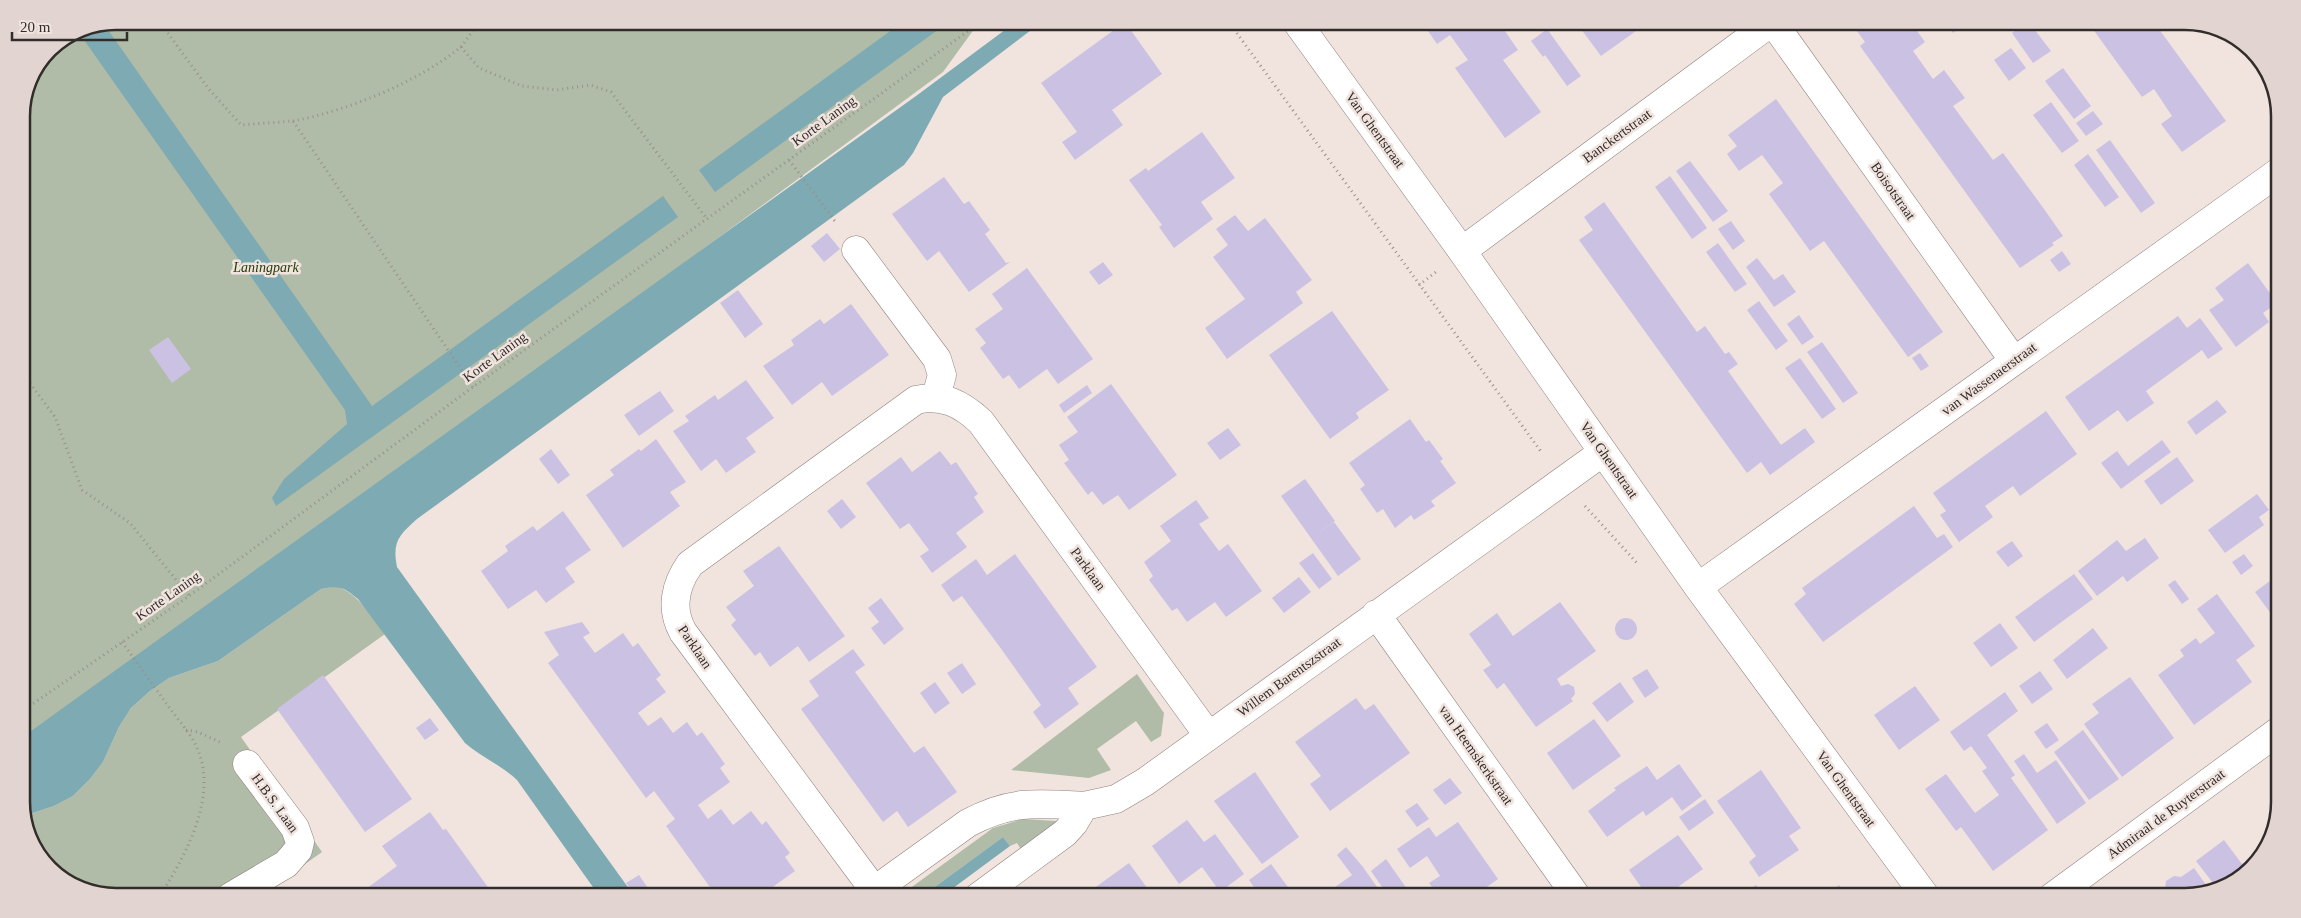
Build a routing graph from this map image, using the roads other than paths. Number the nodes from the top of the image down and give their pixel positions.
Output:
1 (1302, 30) edge
2 (1760, 30) edge
3 (1778, 30) edge
4 (2271, 177) edge
5 (849, 240) road end
6 (1462, 251) junction
7 (2014, 362) junction
8 (936, 397) junction
9 (1603, 452) junction
10 (1698, 587) junction
11 (1376, 614) junction
12 (1208, 735) junction
13 (2271, 737) edge
14 (247, 764) dead end
15 (1084, 806) junction
16 (245, 888) edge
17 (866, 888) edge
18 (877, 888) edge
19 (990, 888) edge
20 (1570, 888) edge
21 (1919, 888) edge
22 (2064, 888) edge

1 - 6 street, Van Ghentstraat
2 - 6 street, Banckertstraat
3 - 7 street, Boisotstraat
4 - 7 street, van Wassenaerstraat
5 - 8 street
6 - 9 street, Van Ghentstraat
7 - 10 street, van Wassenaerstraat
8 - 12 street, Parklaan
8 - 17 street, Parklaan
9 - 10 street, Van Ghentstraat
9 - 11 street, Willem Barentszstraat
10 - 21 street, Van Ghentstraat
11 - 12 street, Willem Barentszstraat
11 - 20 street, van Heemskerkstraat
12 - 15 street, Willem Barentszstraat
13 - 22 street, Admiraal de Ruyterstraat
14 - 16 street, H.B.S. Laan
15 - 18 street, Parklaan
15 - 19 street

